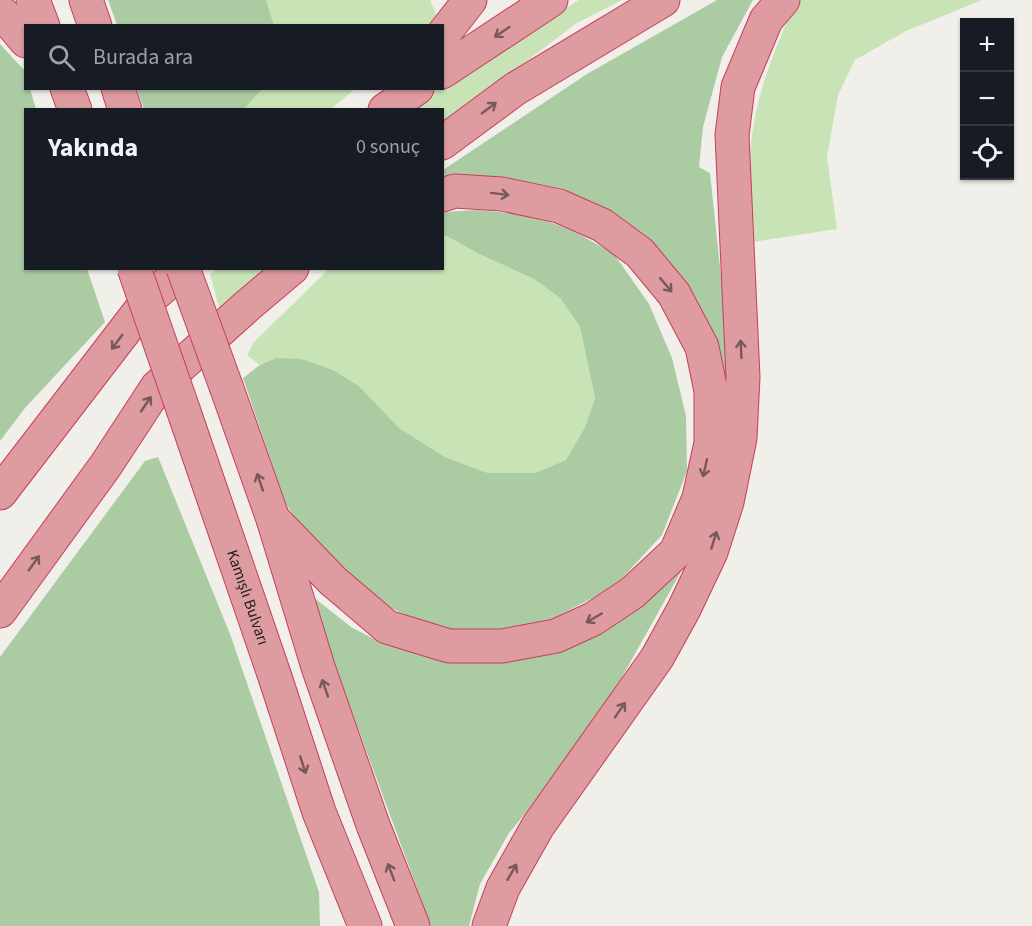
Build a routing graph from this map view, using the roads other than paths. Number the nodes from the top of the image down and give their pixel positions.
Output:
1 (33, 0) edge
2 (86, 0) edge
3 (91, 0) edge
4 (470, 0) edge
5 (551, 0) edge
6 (663, 0) edge
7 (783, 0) edge
8 (0, 13) edge
9 (42, 24) edge
10 (94, 24) edge
11 (95, 24) edge
12 (444, 33) edge
13 (24, 39) edge
14 (444, 71) edge
15 (119, 90) edge
16 (400, 90) edge
17 (414, 90) edge
18 (124, 108) edge
19 (386, 108) edge
20 (388, 108) edge
21 (444, 142) edge
22 (444, 194) edge
23 (136, 270) edge
24 (182, 270) edge
25 (185, 270) edge
26 (290, 270) edge
27 (0, 493) edge
28 (273, 519) junction
29 (0, 611) edge
30 (319, 812) junction
31 (340, 926) edge
32 (365, 926) edge
33 (413, 926) edge
34 (489, 926) edge

1 - 9 highway
2 - 10 highway
3 - 11 highway
4 - 12 highway
5 -> 14 highway
21 -> 6 highway
34 -> 7 highway
8 - 13 highway
15 - 18 highway
16 - 19 highway
17 - 20 highway
22 -> 28 highway
23 -> 30 highway, Kamışlı Bulvarı, bridge
24 -> 27 highway
28 -> 25 highway, bridge
29 -> 26 highway
33 -> 28 highway
30 - 31 highway
30 - 32 highway, Kamışlı Bulvarı

